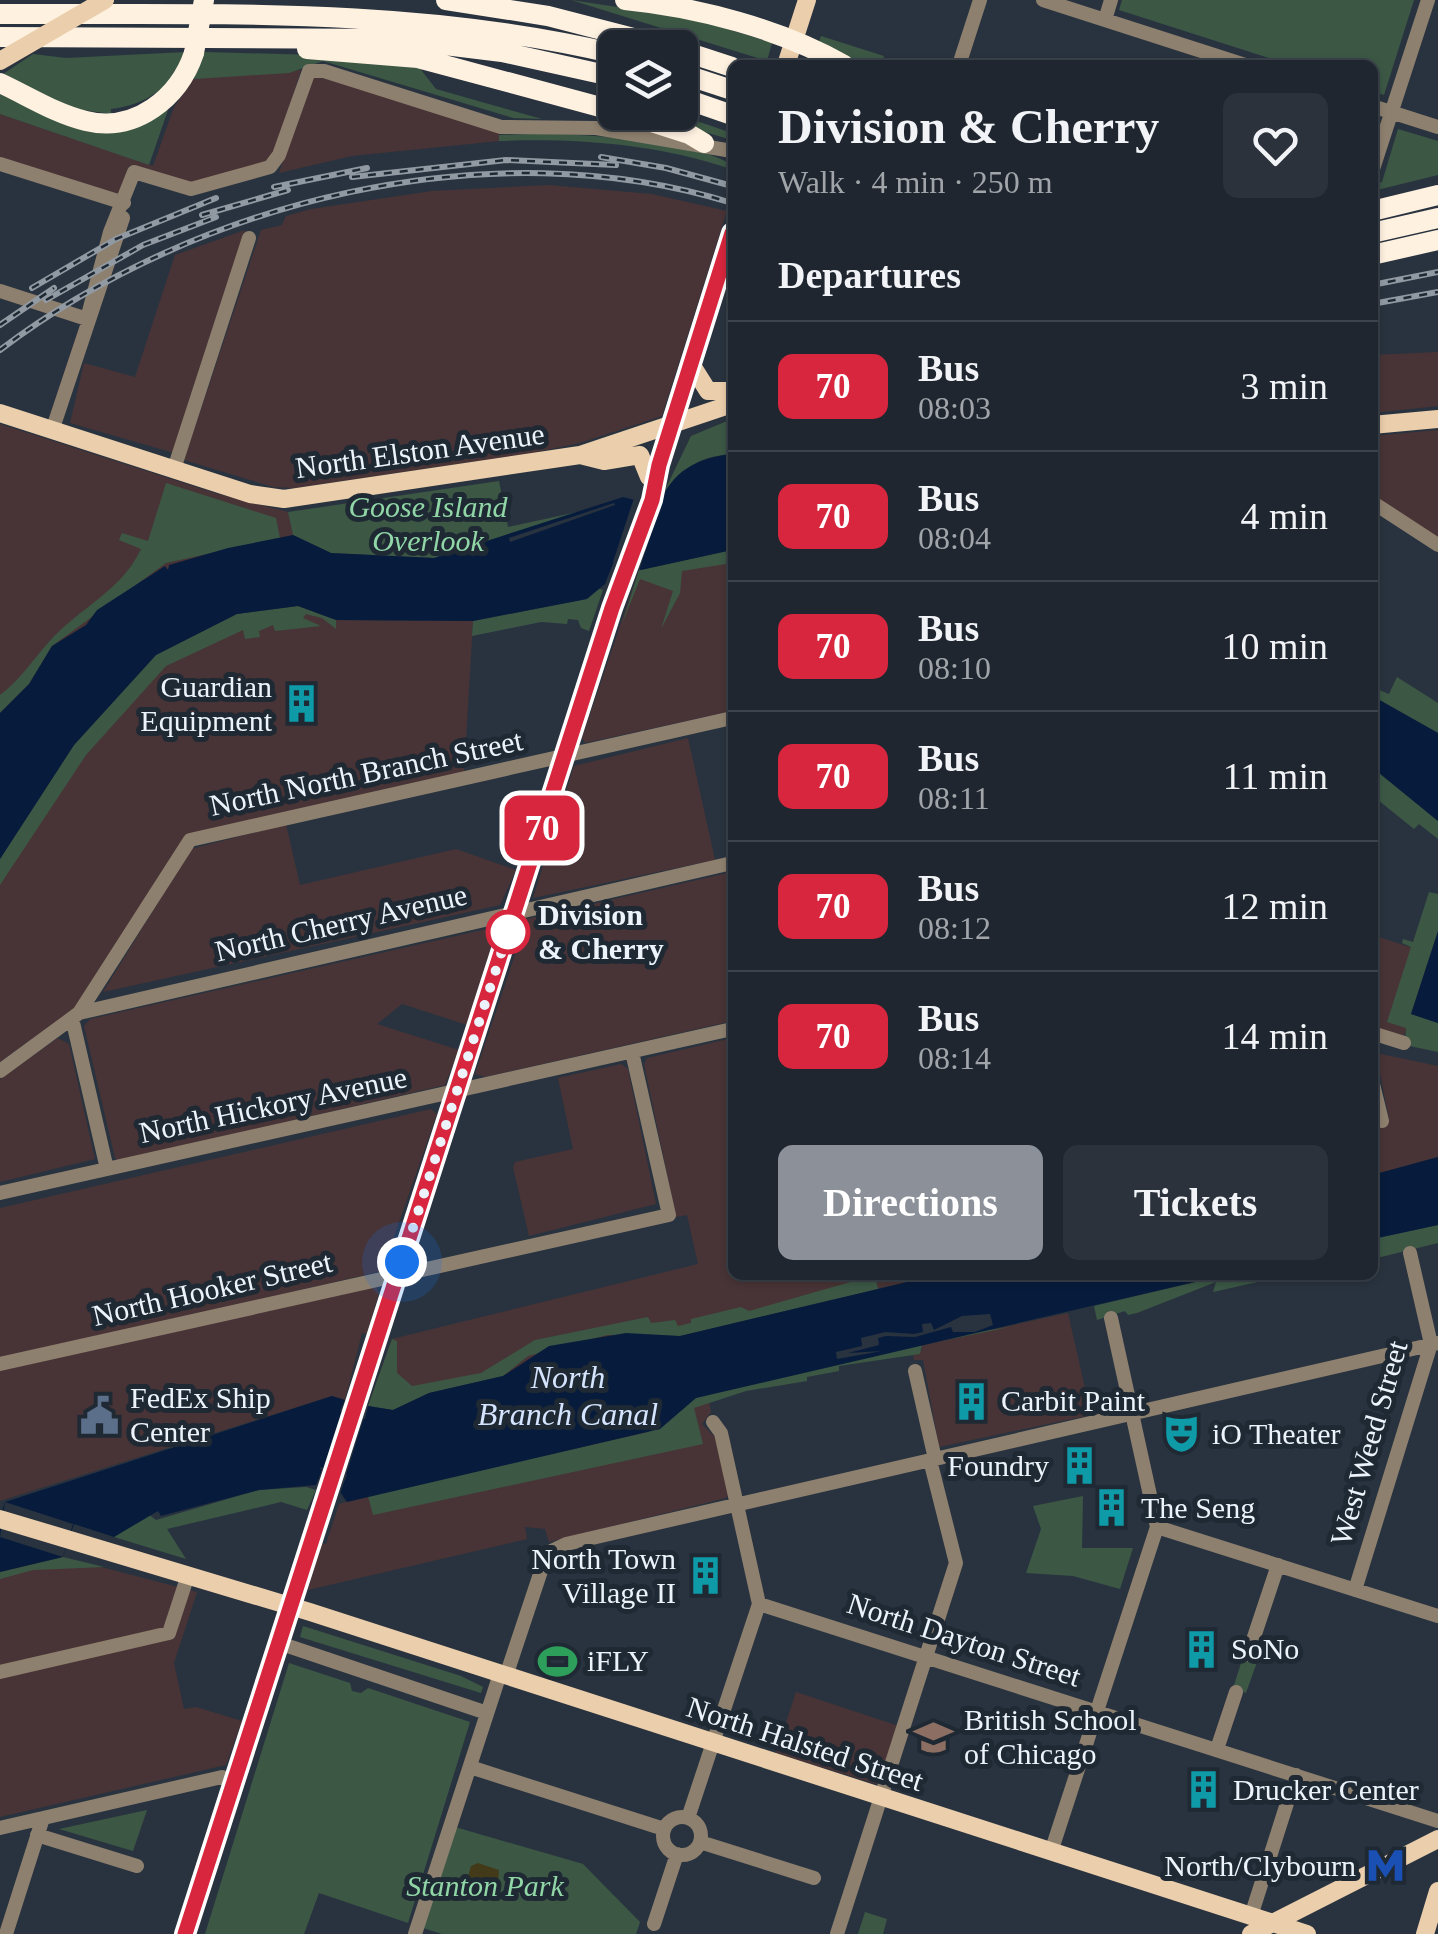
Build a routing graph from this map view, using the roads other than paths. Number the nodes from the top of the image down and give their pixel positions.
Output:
1 (86, 0) edge
2 (106, 0) edge
3 (204, 0) edge
4 (446, 0) edge
5 (625, 0) edge
6 (807, 0) edge
7 (980, 0) edge
8 (1042, 0) edge
9 (1111, 0) edge
10 (1428, 0) edge
11 (0, 14) edge
12 (1105, 20) junction
13 (602, 30) edge
14 (252, 36) junction
15 (0, 37) edge
16 (794, 42) junction
17 (0, 50) edge
18 (598, 50) edge
19 (698, 56) edge
20 (0, 60) edge
21 (788, 60) edge
22 (833, 60) edge
23 (961, 60) edge
24 (1230, 60) edge
25 (728, 65) edge
26 (598, 73) edge
27 (698, 79) edge
28 (0, 83) edge
29 (728, 88) edge
30 (698, 103) edge
31 (598, 107) edge
32 (1378, 108) edge
33 (725, 112) edge
34 (1392, 112) junction
35 (1438, 127) edge
36 (676, 130) edge
37 (704, 142) junction
38 (728, 150) edge
39 (1378, 154) edge
40 (0, 164) edge
41 (1438, 194) edge
42 (124, 203) junction
43 (1378, 209) edge
44 (1438, 218) edge
45 (1378, 232) edge
46 (249, 238) dead end
47 (1438, 240) edge
48 (728, 245) edge
49 (1378, 255) edge
50 (0, 291) edge
51 (87, 319) junction
52 (691, 364) junction
53 (728, 392) edge
54 (728, 405) edge
55 (0, 413) edge
56 (1438, 420) edge
57 (1378, 425) edge
58 (671, 426) junction
59 (52, 431) junction
60 (580, 455) junction
61 (174, 470) junction
62 (654, 471) junction
63 (1378, 506) edge
64 (1438, 545) edge
65 (728, 719) edge
66 (564, 759) junction
67 (728, 864) edge
68 (514, 913) junction
69 (75, 1016) junction
70 (728, 1030) edge
71 (1378, 1035) edge
72 (1404, 1043) dead end
73 (632, 1052) junction
74 (0, 1071) edge
75 (456, 1092) junction
76 (1378, 1105) edge
77 (1382, 1121) dead end
78 (107, 1170) junction
79 (0, 1193) edge
80 (1410, 1253) dead end
81 (397, 1276) junction
82 (1111, 1318) dead end
83 (1436, 1347) edge
84 (0, 1364) edge
85 (915, 1371) dead end
86 (1132, 1414) junction
87 (713, 1422) dead end
88 (932, 1459) junction
89 (736, 1505) junction
90 (0, 1518) edge
91 (1157, 1527) junction
92 (1278, 1565) junction
93 (188, 1576) junction
94 (1356, 1590) junction
95 (759, 1604) junction
96 (290, 1607) junction
97 (1438, 1616) edge
98 (279, 1644) junction
99 (1248, 1655) dead end
100 (926, 1656) junction
101 (0, 1672) edge
102 (503, 1675) junction
103 (1236, 1692) dead end
104 (1097, 1710) junction
105 (487, 1713) junction
106 (712, 1743) junction
107 (1217, 1749) junction
108 (470, 1767) junction
109 (1296, 1775) junction
110 (235, 1780) junction
111 (881, 1797) junction
112 (42, 1818) junction
113 (688, 1818) junction
114 (1438, 1821) edge
115 (0, 1828) edge
116 (664, 1829) junction
117 (37, 1835) junction
118 (1438, 1838) edge
119 (700, 1842) junction
120 (1051, 1852) junction
121 (677, 1854) junction
122 (137, 1866) dead end
123 (814, 1878) dead end
124 (1438, 1891) edge
125 (1273, 1923) junction
126 (1251, 1925) edge
127 (649, 1928) edge
128 (6, 1934) edge
129 (185, 1934) edge
130 (415, 1934) edge
131 (837, 1934) edge
132 (1307, 1934) edge
133 (1424, 1934) edge

1 - 17 main road
2 - 20 main road, bridge
3 - 28 highway, bridge
4 - 13 highway
5 - 16 highway
6 - 16 main road
7 - 23 street
8 - 12 street
9 - 12 street
10 - 34 street
11 - 18 highway
12 - 24 street
14 - 15 highway
14 - 26 highway
14 - 31 highway
16 - 21 main road
16 - 22 highway
19 - 25 highway
27 - 29 highway
30 - 33 highway
32 - 34 street
34 - 35 street
34 - 39 street
36 - 37 highway
37 - 38 street
37 - 42 street
40 - 42 street
41 - 43 highway
42 - 51 street
44 - 45 highway
46 - 61 street
47 - 49 highway
48 - 52 main road
50 - 51 street
51 - 59 street
52 - 53 main road
52 - 58 main road
54 - 58 main road, North Elston Avenue
55 - 59 main road, North Elston Avenue
56 - 57 main road
58 - 60 main road, North Elston Avenue
58 - 62 main road
59 - 61 main road, North Elston Avenue
60 - 61 main road, North Elston Avenue
60 - 62 main road
62 - 66 main road
63 - 64 street
65 - 66 street, North North Branch Street
66 - 68 main road
66 - 69 street, North North Branch Street
67 - 68 street, North Cherry Avenue
68 - 69 street, North Cherry Avenue
68 - 75 main road
69 - 74 street, North North Branch Street
69 - 78 street
70 - 73 street, North Hickory Avenue
71 - 72 street
73 - 75 street, North Hickory Avenue
73 - 81 street, North Hooker Street
75 - 78 street, North Hickory Avenue
75 - 81 main road
76 - 77 street
78 - 79 street, North Hickory Avenue
80 - 83 street, West Weed Street
81 - 84 street, North Hooker Street
81 - 96 main road
82 - 86 street
83 - 86 street
83 - 94 street, West Weed Street
85 - 88 street
86 - 88 street
86 - 91 street
87 - 89 street
88 - 89 street
88 - 100 street
89 - 95 street
89 - 102 street
90 - 93 main road, North Halsted Street
91 - 92 street
91 - 104 street
92 - 94 street
92 - 99 street
93 - 96 main road, North Halsted Street
93 - 101 street
94 - 97 street
95 - 100 street, North Dayton Street
95 - 106 street
96 - 98 main road
96 - 102 main road, North Halsted Street
98 - 105 street
98 - 110 main road
100 - 104 street, North Dayton Street
100 - 111 street
102 - 105 street
102 - 106 main road, North Halsted Street
103 - 107 street
104 - 107 street, North Dayton Street
104 - 120 street
105 - 108 street
106 - 111 main road, North Halsted Street
106 - 113 street
107 - 109 street, North Dayton Street
108 - 116 street
108 - 130 street
109 - 114 street, North Dayton Street
109 - 126 street
110 - 112 street
110 - 129 main road
111 - 120 main road, North Halsted Street
111 - 131 street
112 - 115 street
112 - 117 street
113 - 116 street
113 - 119 street
116 - 121 street
117 - 122 street
117 - 128 street
118 - 125 main road
119 - 121 street
119 - 123 street
120 - 126 main road, North Halsted Street
121 - 127 street
124 - 133 main road
125 - 126 main road, North Halsted Street
125 - 132 main road, North Halsted Street

